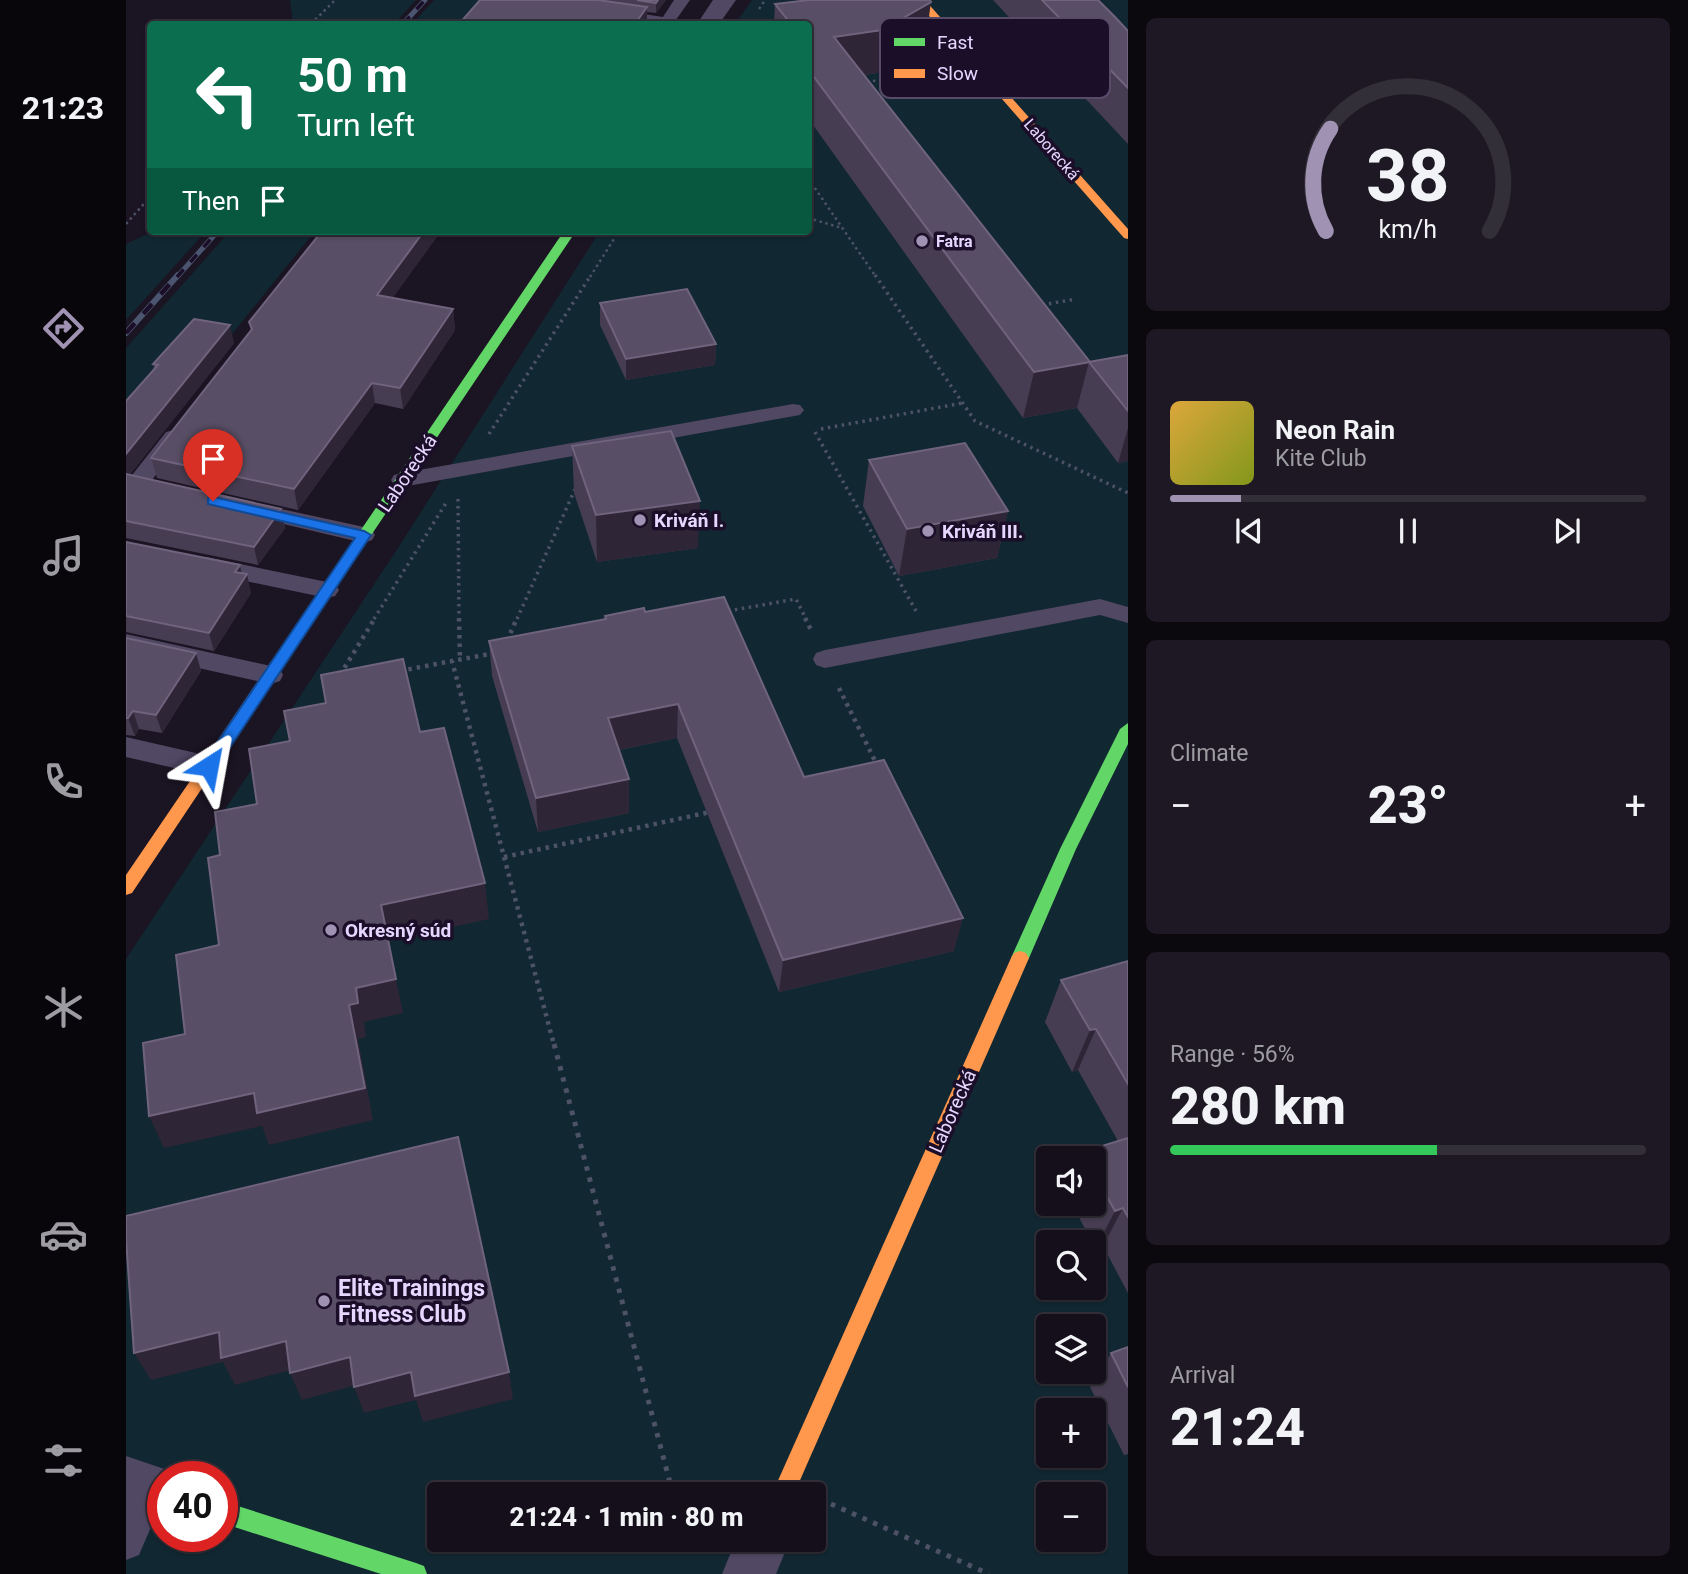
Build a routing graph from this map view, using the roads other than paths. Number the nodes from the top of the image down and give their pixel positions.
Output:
1 (682, 0) edge
2 (724, 0) edge
3 (920, 0) edge
4 (600, 12) edge
5 (936, 18) edge
6 (660, 21) edge
7 (668, 21) edge
8 (710, 21) edge
9 (1007, 98) edge
10 (567, 235) edge
11 (1128, 236) edge
12 (793, 410) dead end
13 (186, 421) edge
14 (402, 480) junction
15 (190, 496) edge
16 (230, 505) edge
17 (364, 535) junction
18 (180, 559) edge
19 (327, 590) junction
20 (1128, 615) edge
21 (126, 643) edge
22 (825, 659) road end
23 (271, 675) junction
24 (1128, 729) edge
25 (126, 747) edge
26 (209, 766) junction
27 (126, 888) edge
28 (788, 1482) edge
29 (146, 1488) edge
30 (238, 1518) edge
31 (126, 1542) edge
32 (758, 1552) edge
33 (416, 1574) edge
34 (749, 1574) edge

1 - 7 lane
2 - 8 street
3 - 5 street, Laborecká
4 - 6 lane
9 - 11 street, Laborecká
10 - 14 street, Laborecká
12 - 14 lane
13 - 15 lane
14 - 17 street, Laborecká
16 - 17 lane
17 - 19 street, Laborecká
18 - 19 lane
19 - 23 street, Laborecká
20 - 22 lane
21 - 23 lane
23 - 26 street, Laborecká
24 - 28 street, Laborecká
25 - 26 lane
26 - 27 street, Laborecká
29 - 31 lane
30 - 33 street
32 - 34 street

